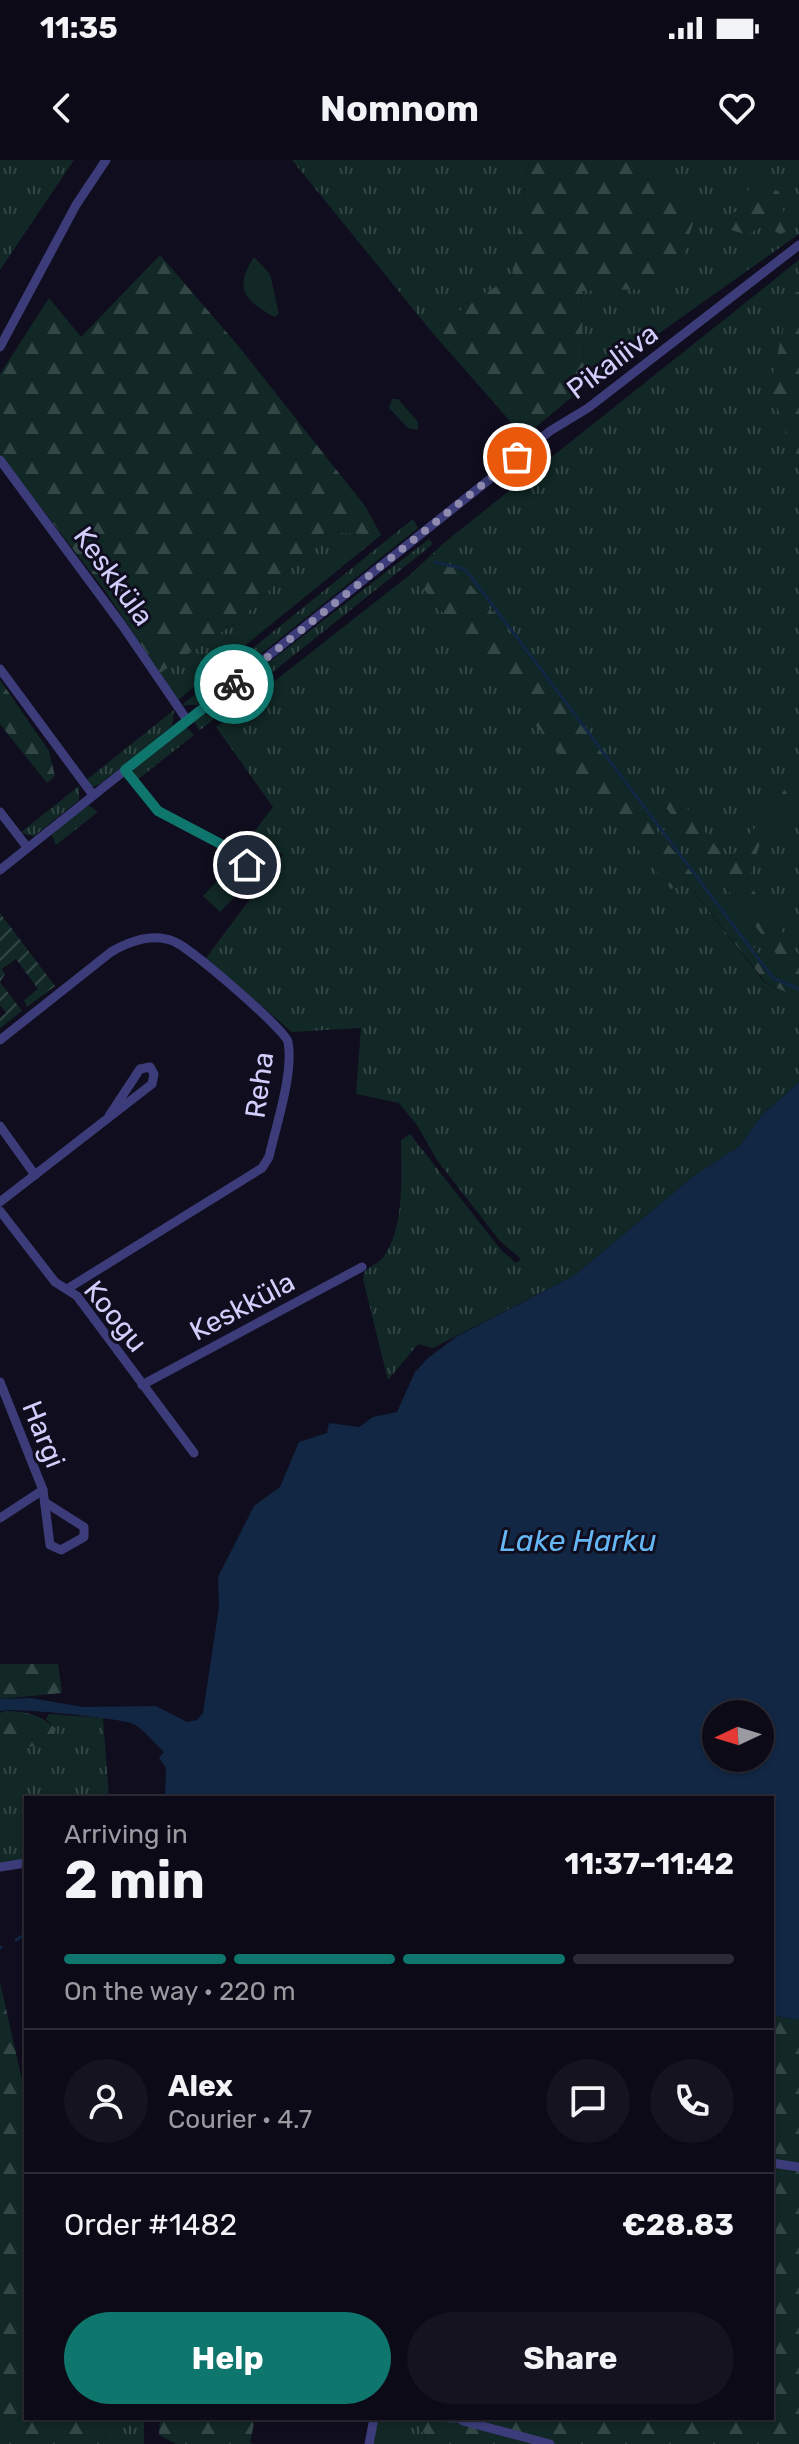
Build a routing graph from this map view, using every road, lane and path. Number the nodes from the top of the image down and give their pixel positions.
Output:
1 (106, 160) edge
2 (799, 245) edge
3 (0, 347) edge
4 (0, 460) edge
5 (0, 669) edge
6 (187, 720) junction
7 (125, 770) junction
8 (93, 795) junction
9 (0, 812) edge
10 (27, 847) junction
11 (247, 865) dead end
12 (0, 870) edge
13 (0, 1040) edge
14 (109, 1116) junction
15 (0, 1126) edge
16 (35, 1175) junction
17 (0, 1202) edge
18 (0, 1211) edge
19 (362, 1267) dead end
20 (67, 1289) junction
21 (0, 1382) edge
22 (142, 1385) junction
23 (194, 1453) dead end
24 (43, 1490) junction
25 (46, 1503) junction
26 (0, 1518) edge
27 (24, 1863) edge
28 (0, 1867) edge
29 (774, 2163) edge
30 (799, 2167) edge
31 (374, 2420) edge
32 (466, 2420) edge
33 (369, 2444) edge
34 (550, 2444) edge

1 - 3 street
2 - 6 street, Pikaliiva
4 - 6 street, Keskküla
5 - 8 street
6 - 7 street, Pikaliiva
7 - 8 street, Pikaliiva
7 - 11 street
8 - 10 street, Pikaliiva
9 - 10 street
10 - 12 street, Pikaliiva
13 - 20 street, Reha
14 - 14 street
14 - 16 street
15 - 16 street
16 - 17 street
18 - 20 street, Koogu
19 - 22 street, Keskküla
20 - 22 street, Koogu
21 - 24 street, Hargi
22 - 23 street, Koogu
24 - 25 street, Hargi
24 - 26 street
25 - 25 street, Hargi
27 - 28 street
29 - 30 street
31 - 33 street
32 - 34 street

